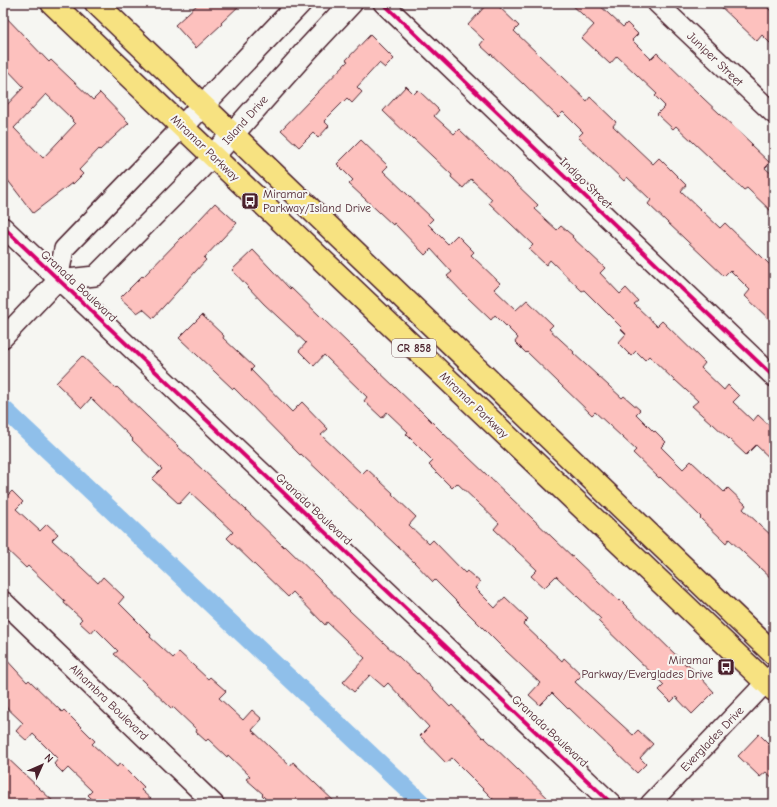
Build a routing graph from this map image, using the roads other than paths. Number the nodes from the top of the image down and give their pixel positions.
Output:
1 (52, 3) edge
2 (96, 3) edge
3 (300, 3) edge
4 (351, 3) edge
5 (383, 3) edge
6 (657, 3) edge
7 (203, 105) junction
8 (774, 114) edge
9 (182, 127) junction
10 (233, 133) junction
11 (213, 156) junction
12 (3, 227) edge
13 (58, 280) junction
14 (3, 338) edge
15 (774, 377) edge
16 (3, 600) edge
17 (774, 654) edge
18 (771, 682) edge
19 (214, 804) edge
20 (612, 804) edge
21 (650, 804) edge

1 - 9 main road, Miramar Parkway / CR 858
2 - 7 main road, CR 858
3 - 7 street
4 - 10 street, Island Drive
5 - 15 street, Indigo Street
6 - 8 street, Juniper Street
7 - 9 street
7 - 10 main road, CR 858
9 - 11 main road, Miramar Parkway / CR 858
9 - 13 street
10 - 11 street, Island Drive
10 - 17 main road, CR 858
11 - 13 street, Island Drive
11 - 18 main road, Miramar Parkway / CR 858
12 - 13 street, Granada Boulevard
13 - 14 street
13 - 20 street, Granada Boulevard
16 - 19 street, Alhambra Boulevard
18 - 21 street, Everglades Drive

